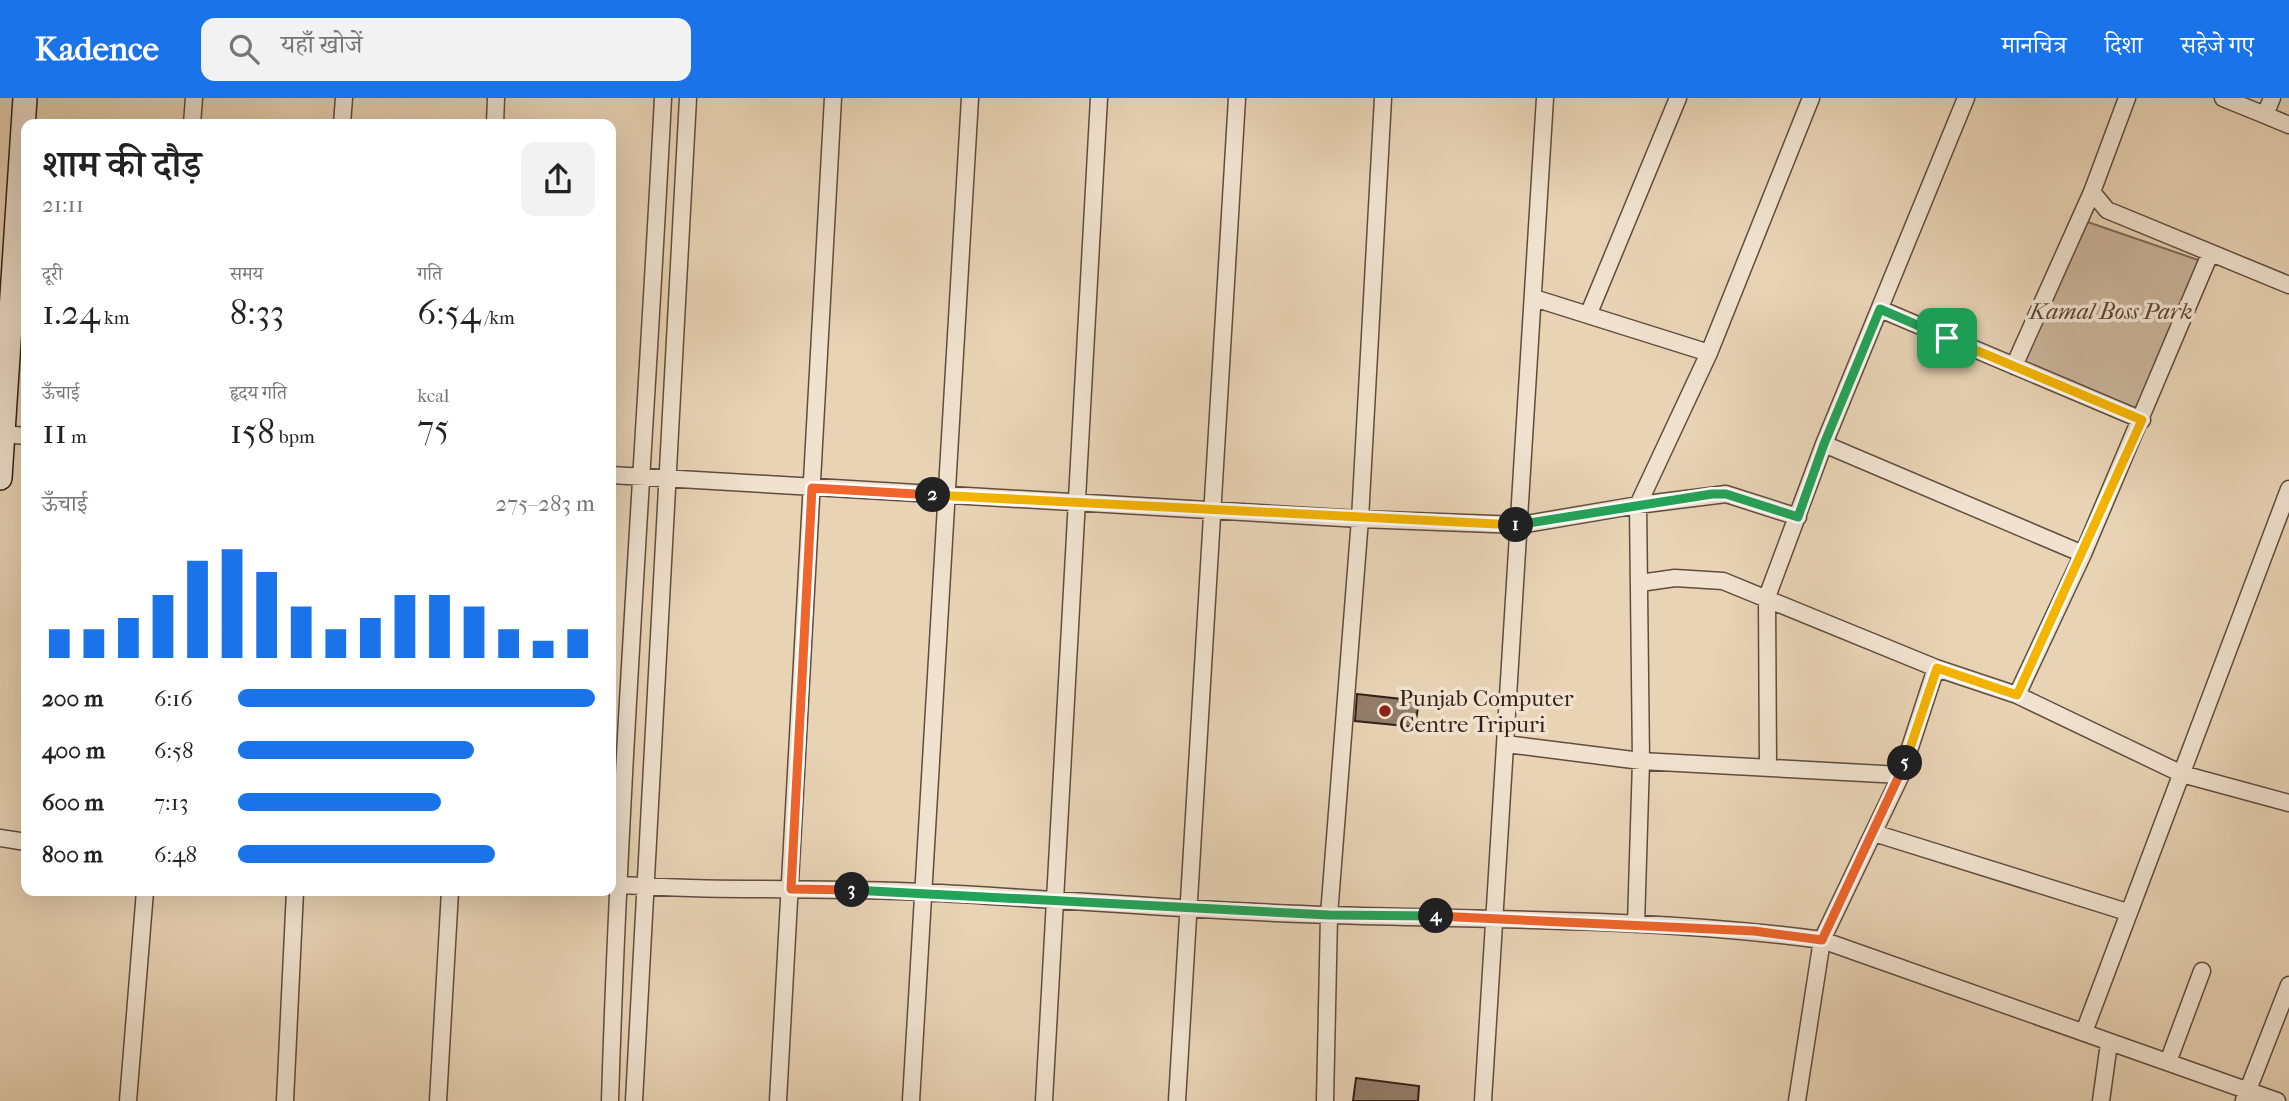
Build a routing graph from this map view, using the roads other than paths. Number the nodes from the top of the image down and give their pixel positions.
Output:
1 (25, 98) edge
2 (194, 98) edge
3 (344, 98) edge
4 (496, 98) edge
5 (663, 98) edge
6 (688, 98) edge
7 (833, 98) edge
8 (970, 98) edge
9 (1099, 98) edge
10 (1237, 98) edge
11 (1383, 98) edge
12 (1545, 98) edge
13 (1811, 98) edge
14 (1966, 98) edge
15 (2127, 98) edge
16 (2223, 98) edge
17 (2272, 98) edge
18 (1676, 101) edge
19 (2265, 115) junction
20 (24, 119) edge
21 (192, 119) edge
22 (342, 119) edge
23 (495, 119) edge
24 (2289, 125) edge
25 (21, 156) edge
26 (2092, 192) junction
27 (2210, 254) junction
28 (2289, 285) edge
29 (1534, 298) junction
30 (1880, 309) junction
31 (1589, 313) junction
32 (1709, 353) junction
33 (2014, 366) junction
34 (2142, 420) junction
35 (2, 434) edge
36 (21, 436) edge
37 (1824, 444) junction
38 (616, 475) edge
39 (644, 477) junction
40 (0, 478) edge
41 (667, 481) junction
42 (812, 488) junction
43 (2289, 489) edge
44 (948, 496) junction
45 (1078, 503) junction
46 (1638, 505) junction
47 (1213, 511) junction
48 (1798, 517) junction
49 (1360, 519) junction
50 (1520, 525) junction
51 (2083, 554) junction
52 (1640, 583) junction
53 (1767, 597) junction
54 (1937, 668) junction
55 (2017, 695) junction
56 (1506, 744) junction
57 (1641, 761) junction
58 (1768, 766) junction
59 (2182, 774) junction
60 (1900, 775) junction
61 (2289, 803) edge
62 (1874, 833) junction
63 (0, 838) edge
64 (21, 841) edge
65 (616, 857) edge
66 (616, 884) edge
67 (644, 886) junction
68 (791, 889) junction
69 (922, 892) junction
70 (145, 896) edge
71 (295, 896) edge
72 (450, 896) edge
73 (614, 896) edge
74 (1055, 902) junction
75 (1186, 908) junction
76 (2127, 912) junction
77 (1329, 915) junction
78 (1493, 917) junction
79 (1636, 924) junction
80 (1822, 940) junction
81 (2202, 971) dead end
82 (2289, 985) edge
83 (2084, 1032) junction
84 (2109, 1043) junction
85 (2168, 1062) junction
86 (2246, 1096) edge
87 (128, 1101) edge
88 (285, 1101) edge
89 (438, 1101) edge
90 (610, 1101) edge
91 (634, 1101) edge
92 (778, 1101) edge
93 (911, 1101) edge
94 (1044, 1101) edge
95 (1177, 1101) edge
96 (1325, 1101) edge
97 (1483, 1101) edge
98 (1797, 1101) edge
99 (2101, 1101) edge
100 (2277, 1101) edge

1 - 20 street
2 - 21 street
3 - 22 street
4 - 23 street
5 - 39 street
6 - 41 street
7 - 42 street
8 - 44 street
9 - 45 street
10 - 47 street
11 - 49 street
12 - 29 street
13 - 32 street
14 - 30 street
15 - 26 street
16 - 19 street
17 - 19 street
18 - 31 street
19 - 24 street
25 - 35 street
26 - 27 street
26 - 33 street
27 - 28 street
27 - 34 street
29 - 31 street
29 - 50 street
30 - 33 street
30 - 37 street
31 - 32 street
32 - 46 street
33 - 34 street
34 - 51 street
35 - 36 street
35 - 40 street
37 - 48 street
37 - 51 street
38 - 39 street
39 - 41 street
39 - 65 street
41 - 42 street
41 - 67 street
42 - 44 street
42 - 68 street
43 - 59 street
44 - 45 street
44 - 69 street
45 - 47 street
45 - 74 street
46 - 48 street
46 - 50 street
46 - 52 street
47 - 49 street
47 - 75 street
48 - 53 street
49 - 50 street
49 - 77 street
50 - 56 street
51 - 55 street
52 - 53 street
52 - 57 street
53 - 54 street
53 - 58 street
54 - 55 street
54 - 60 street
55 - 59 street
56 - 57 street
56 - 78 street
57 - 58 street
57 - 79 street
58 - 60 street
59 - 61 street
59 - 76 street
60 - 62 street
62 - 76 street
62 - 80 street
63 - 64 street
66 - 67 street
67 - 68 street
67 - 91 street
68 - 69 street
68 - 92 street
69 - 74 street
69 - 93 street
70 - 87 street
71 - 88 street
72 - 89 street
73 - 90 street
74 - 75 street
74 - 94 street
75 - 77 street
75 - 95 street
76 - 83 street
77 - 78 street
77 - 96 street
78 - 79 street
78 - 97 street
79 - 80 street
80 - 83 street
80 - 98 street
81 - 85 street
82 - 86 street
83 - 84 street
84 - 85 street
84 - 99 street
85 - 86 street
86 - 100 street

